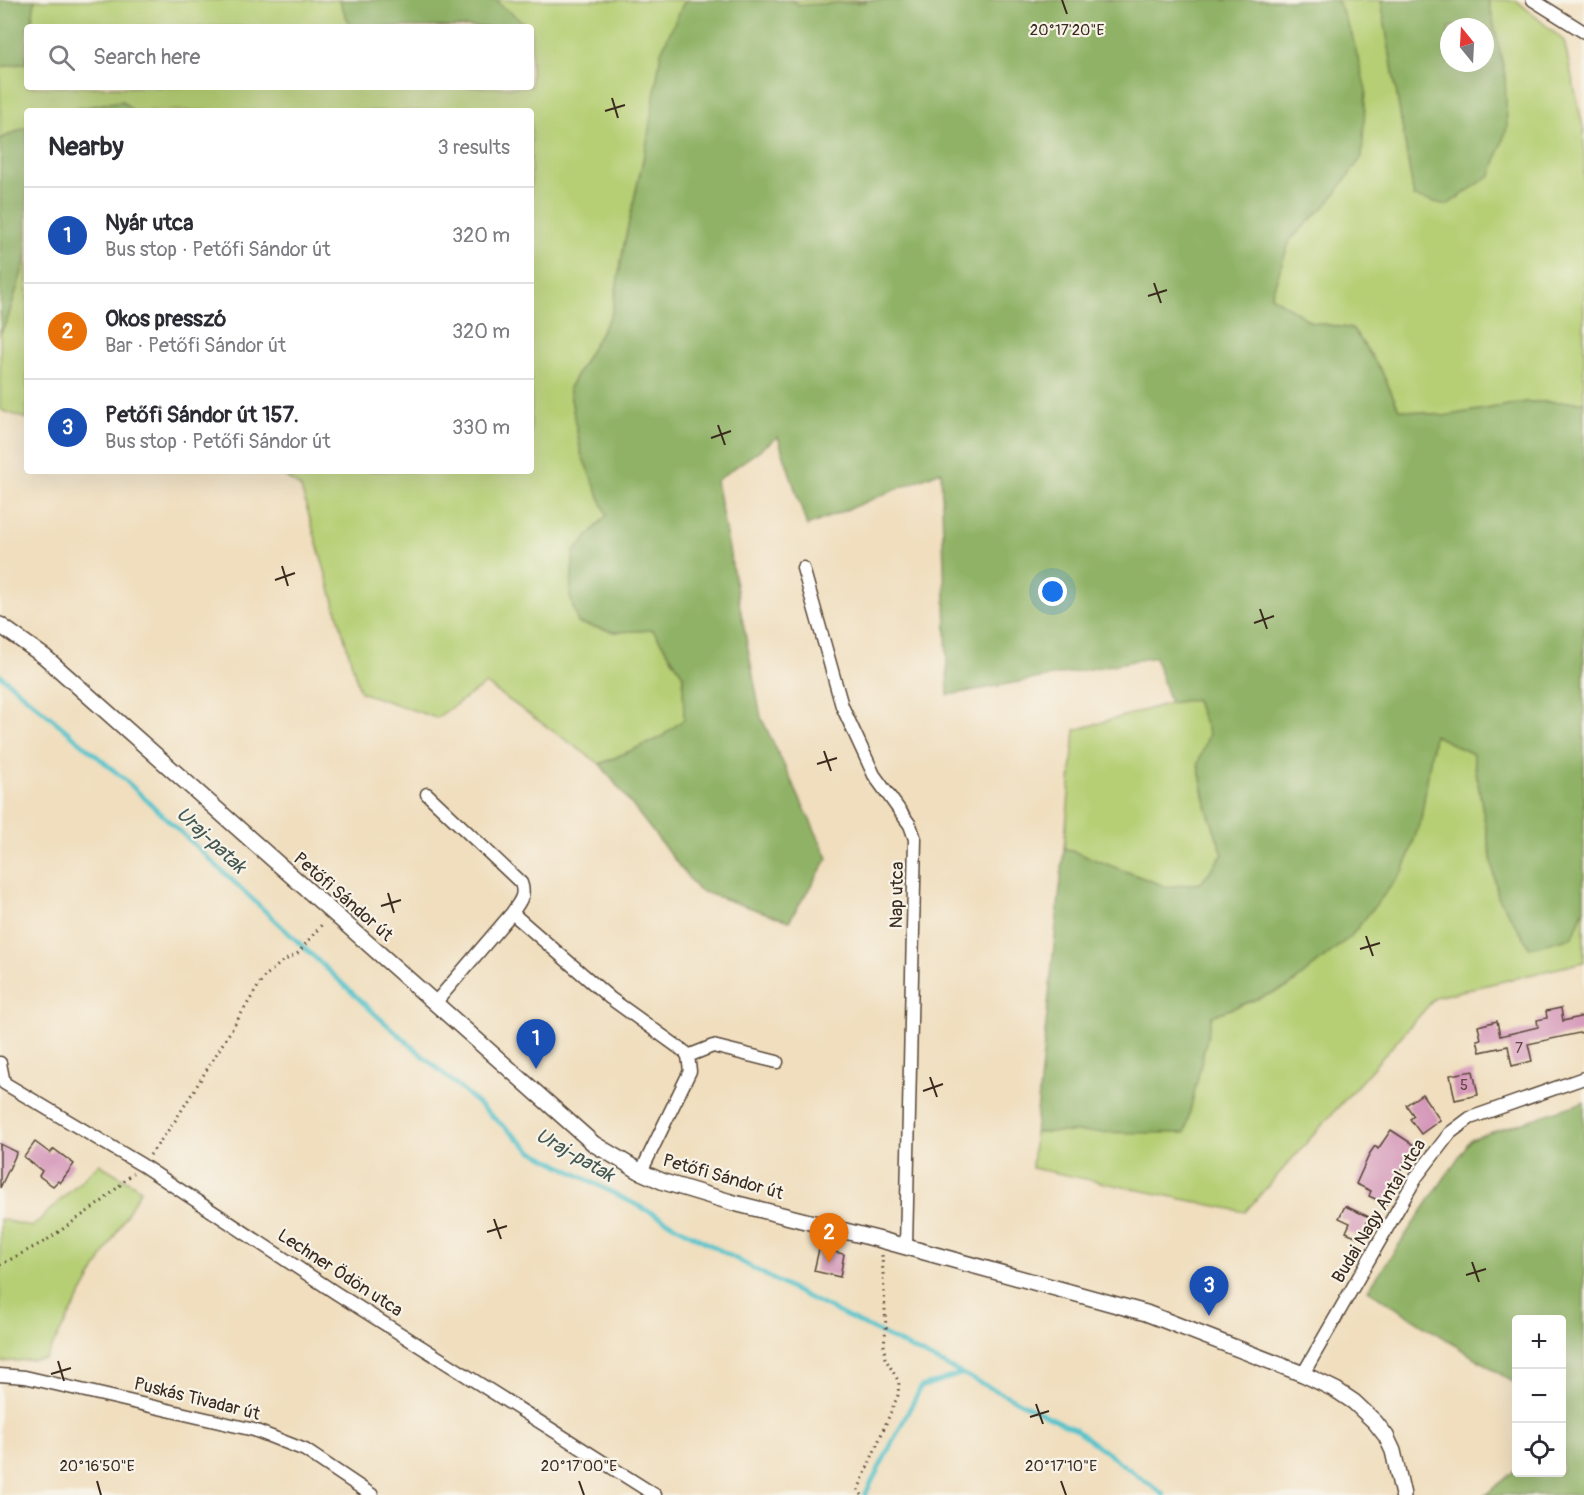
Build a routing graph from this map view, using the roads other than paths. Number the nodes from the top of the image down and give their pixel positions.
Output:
1 (1533, 0) edge
2 (1584, 32) edge
3 (803, 568) dead end
4 (0, 625) edge
5 (427, 794) dead end
6 (512, 913) junction
7 (435, 1004) junction
8 (688, 1056) junction
9 (777, 1062) dead end
10 (0, 1063) edge
11 (1584, 1078) edge
12 (2, 1083) edge
13 (640, 1172) junction
14 (906, 1247) junction
15 (1303, 1374) junction
16 (0, 1376) edge
17 (372, 1495) edge
18 (655, 1495) edge
19 (1403, 1495) edge

1 - 2 street
3 - 14 street, Nap utca
4 - 7 street, Petőfi Sándor út
5 - 6 street
6 - 7 street
6 - 8 street
7 - 13 street, Petőfi Sándor út
8 - 9 street
8 - 13 street
10 - 12 street
11 - 15 street, Budai Nagy Antal utca
12 - 18 street, Lechner Ödön utca
13 - 14 street, Petőfi Sándor út
14 - 15 street, Petőfi Sándor út
15 - 19 street, Petőfi Sándor út
16 - 17 street, Puskás Tivadar út

